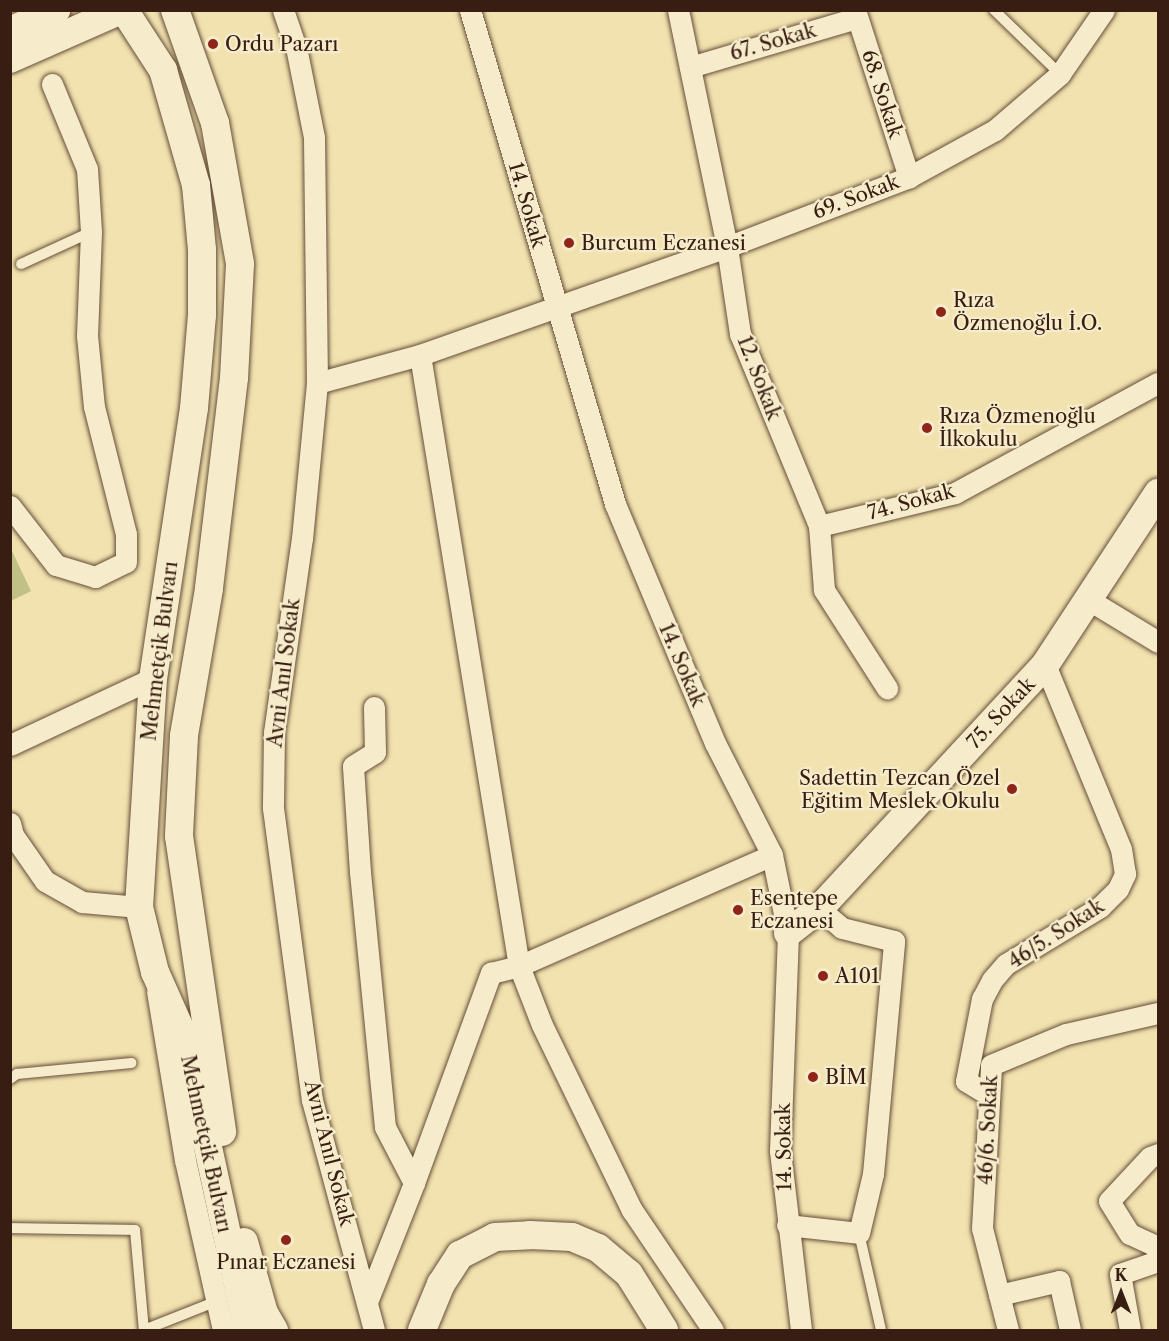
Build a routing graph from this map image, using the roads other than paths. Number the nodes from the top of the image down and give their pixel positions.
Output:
1 (56, 10) edge
2 (122, 10) edge
3 (152, 10) edge
4 (283, 10) edge
5 (470, 10) edge
6 (678, 10) edge
7 (994, 10) edge
8 (1104, 10) edge
9 (856, 14) edge
10 (181, 22) edge
11 (10, 30) edge
12 (10, 59) edge
13 (690, 67) junction
14 (1060, 74) junction
15 (52, 84) dead end
16 (909, 177) junction
17 (91, 232) junction
18 (727, 247) junction
19 (21, 264) dead end
20 (556, 304) junction
21 (420, 355) junction
22 (317, 383) junction
23 (1158, 383) edge
24 (1158, 493) edge
25 (10, 507) edge
26 (819, 526) junction
27 (1089, 600) junction
28 (1158, 642) edge
29 (1045, 665) junction
30 (153, 678) junction
31 (887, 688) dead end
32 (374, 707) dead end
33 (10, 745) edge
34 (10, 823) edge
35 (772, 855) junction
36 (139, 907) junction
37 (819, 909) junction
38 (788, 933) junction
39 (519, 966) junction
40 (155, 972) junction
41 (1158, 1013) edge
42 (131, 1063) dead end
43 (10, 1079) edge
44 (989, 1095) junction
45 (1158, 1154) edge
46 (414, 1183) junction
47 (787, 1225) junction
48 (10, 1228) edge
49 (859, 1233) junction
50 (1158, 1247) edge
51 (1158, 1261) edge
52 (999, 1295) junction
53 (217, 1301) junction
54 (367, 1302) junction
55 (248, 1326) edge
56 (144, 1330) edge
57 (374, 1330) edge
58 (422, 1330) edge
59 (664, 1330) edge
60 (713, 1330) edge
61 (801, 1330) edge
62 (881, 1330) edge
63 (1008, 1330) edge
64 (1070, 1330) edge
65 (1130, 1330) edge

1 - 11 main road
2 - 12 main road
2 - 30 main road, Mehmetçik Bulvarı
3 - 10 main road
4 - 22 street, Avni Anıl Sokak
5 - 20 street, 14. Sokak
6 - 13 street, 12. Sokak
7 - 14 lane
8 - 14 street, 69. Sokak
9 - 13 street, 67. Sokak
9 - 16 street, 68. Sokak
10 - 55 main road, Mehmetçik Bulvarı
13 - 18 street, 12. Sokak
14 - 16 street, 69. Sokak
15 - 17 street
16 - 18 street, 69. Sokak
17 - 19 lane
17 - 25 street
18 - 20 street, 69. Sokak
18 - 26 street, 12. Sokak
20 - 21 street, 69. Sokak
20 - 35 street, 14. Sokak
21 - 22 street, 69. Sokak
21 - 39 street
22 - 54 street, Avni Anıl Sokak
23 - 26 street, 74. Sokak
24 - 27 main road, 75. Sokak
26 - 31 street, 12. Sokak
27 - 28 street
27 - 29 main road, 75. Sokak
29 - 37 main road, 75. Sokak
29 - 44 street, 46/5. Sokak
30 - 33 street
30 - 36 main road, Mehmetçik Bulvarı
32 - 46 street
34 - 36 street
35 - 38 street, 14. Sokak
35 - 39 street
36 - 40 main road, Mehmetçik Bulvarı
37 - 38 main road, 75. Sokak
37 - 49 street
38 - 47 street, 14. Sokak
39 - 46 street
39 - 60 street
40 - 53 street
40 - 55 main road, Mehmetçik Bulvarı
41 - 44 street, 46/6. Sokak
42 - 43 lane
44 - 52 street, 46/6. Sokak
45 - 50 street
46 - 54 street
47 - 49 street
47 - 61 street, 14. Sokak
48 - 56 lane
49 - 62 lane
51 - 65 street
52 - 63 street, 46/6. Sokak
52 - 64 street
53 - 55 street
53 - 56 lane
54 - 57 street, Avni Anıl Sokak
58 - 59 main road

